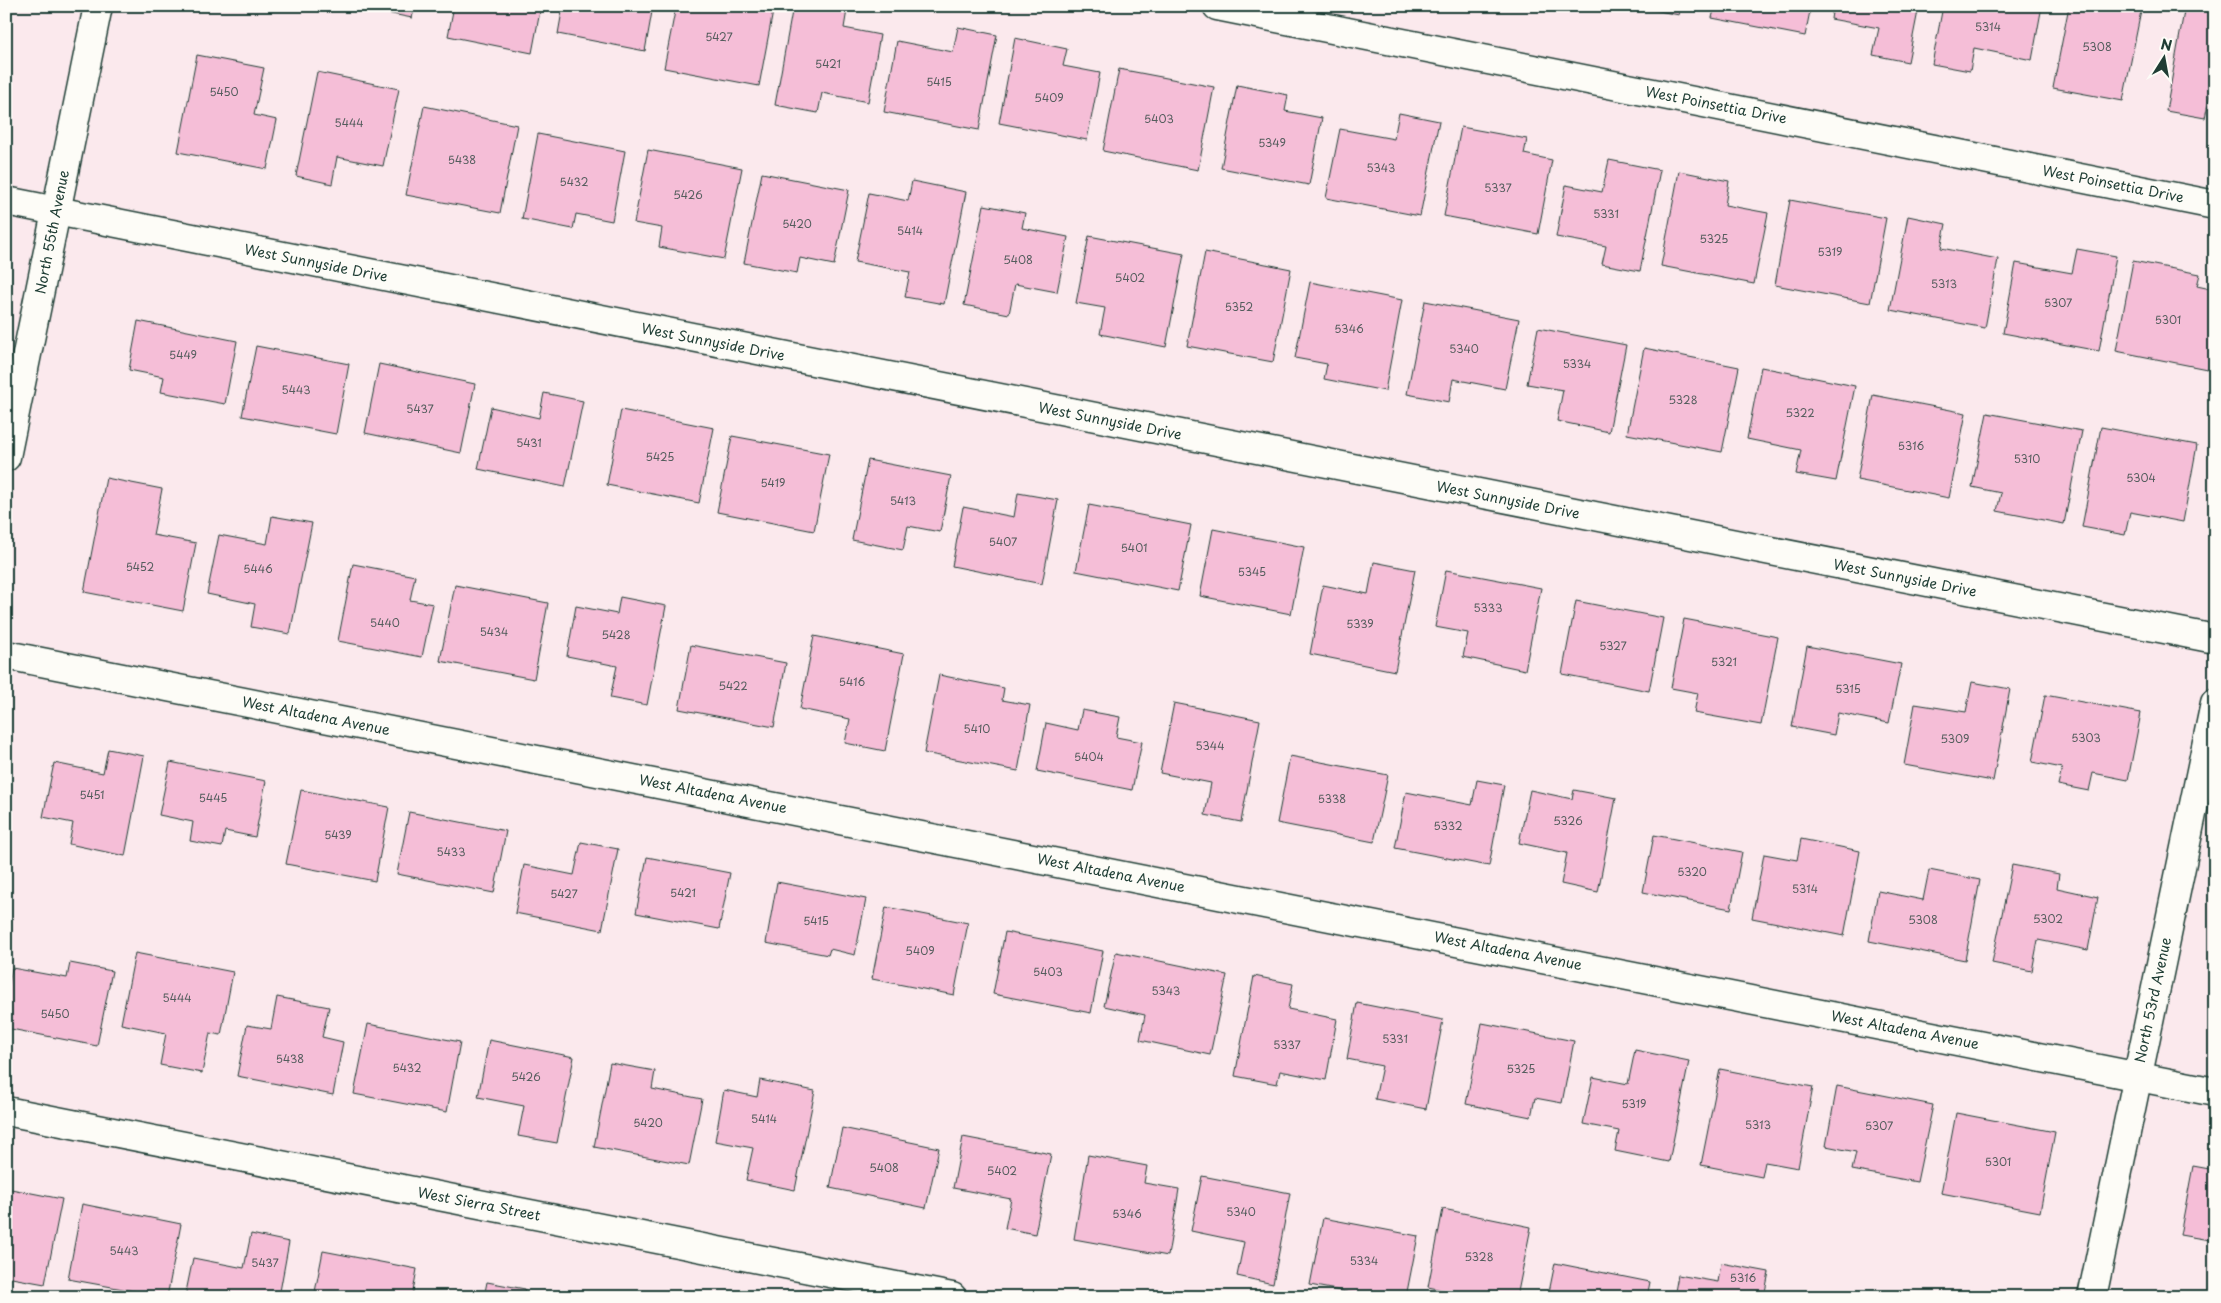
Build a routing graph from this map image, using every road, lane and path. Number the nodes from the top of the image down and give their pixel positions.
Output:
1 (98, 6) edge
2 (1217, 6) edge
3 (6, 201) edge
4 (2215, 205) edge
5 (56, 211) junction
6 (6, 457) edge
7 (2215, 639) edge
8 (6, 655) edge
9 (2215, 703) edge
10 (2137, 1076) junction
11 (2215, 1092) edge
12 (6, 1110) edge
13 (952, 1297) edge
14 (2092, 1297) edge

1 - 5 street, North 55th Avenue
2 - 4 street, West Poinsettia Drive
3 - 5 street, West Sunnyside Drive
5 - 6 street, North 55th Avenue
5 - 7 street, West Sunnyside Drive
8 - 10 street, West Altadena Avenue
9 - 10 street, North 53rd Avenue
10 - 11 street, West Altadena Avenue
10 - 14 street, North 53rd Avenue
12 - 13 street, West Sierra Street

